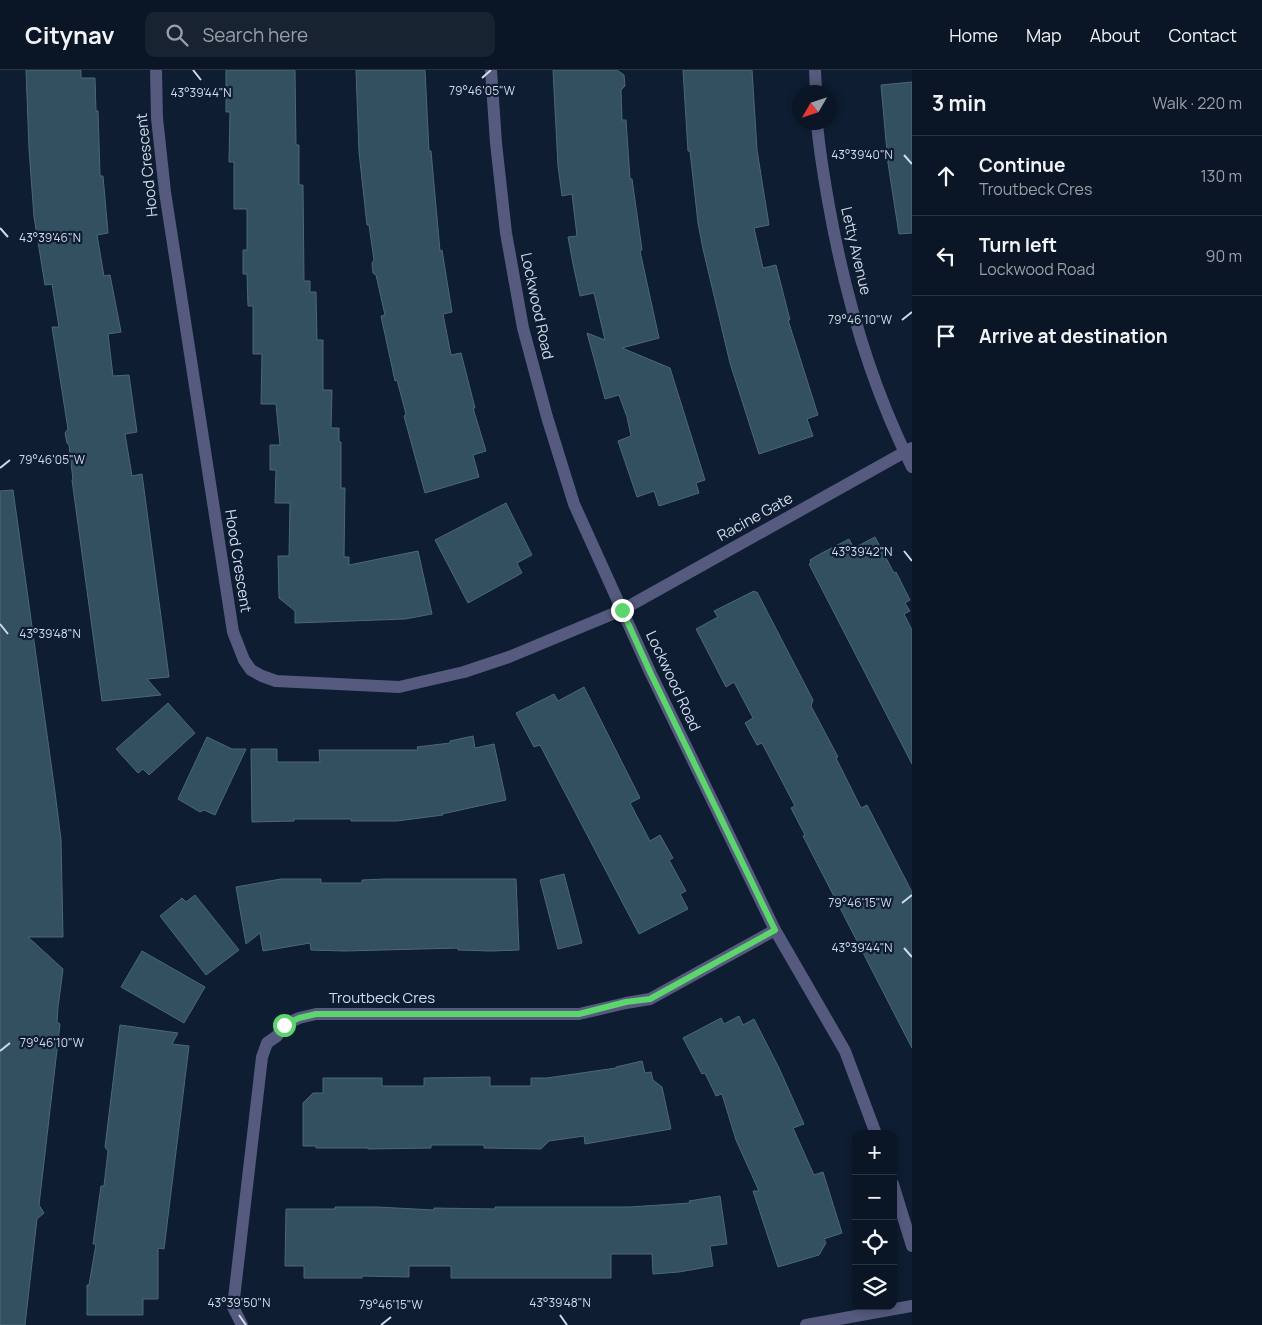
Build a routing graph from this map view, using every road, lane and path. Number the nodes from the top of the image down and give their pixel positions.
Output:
1 (156, 70) edge
2 (491, 70) edge
3 (815, 70) edge
4 (816, 85) edge
5 (818, 130) edge
6 (908, 450) edge
7 (912, 467) edge
8 (622, 610) junction
9 (775, 930) junction
10 (874, 1130) edge
11 (897, 1197) edge
12 (912, 1246) edge
13 (912, 1306) edge
14 (242, 1325) edge
15 (806, 1325) edge

1 - 8 street, Hood Crescent
2 - 8 street, Lockwood Road
3 - 4 street
5 - 6 street, Letty Avenue
6 - 7 street, Letty Avenue
6 - 8 street, Racine Gate
8 - 9 street, Lockwood Road
9 - 10 street, Lockwood Road
9 - 14 street, Troutbeck Cres
11 - 12 street
13 - 15 street

